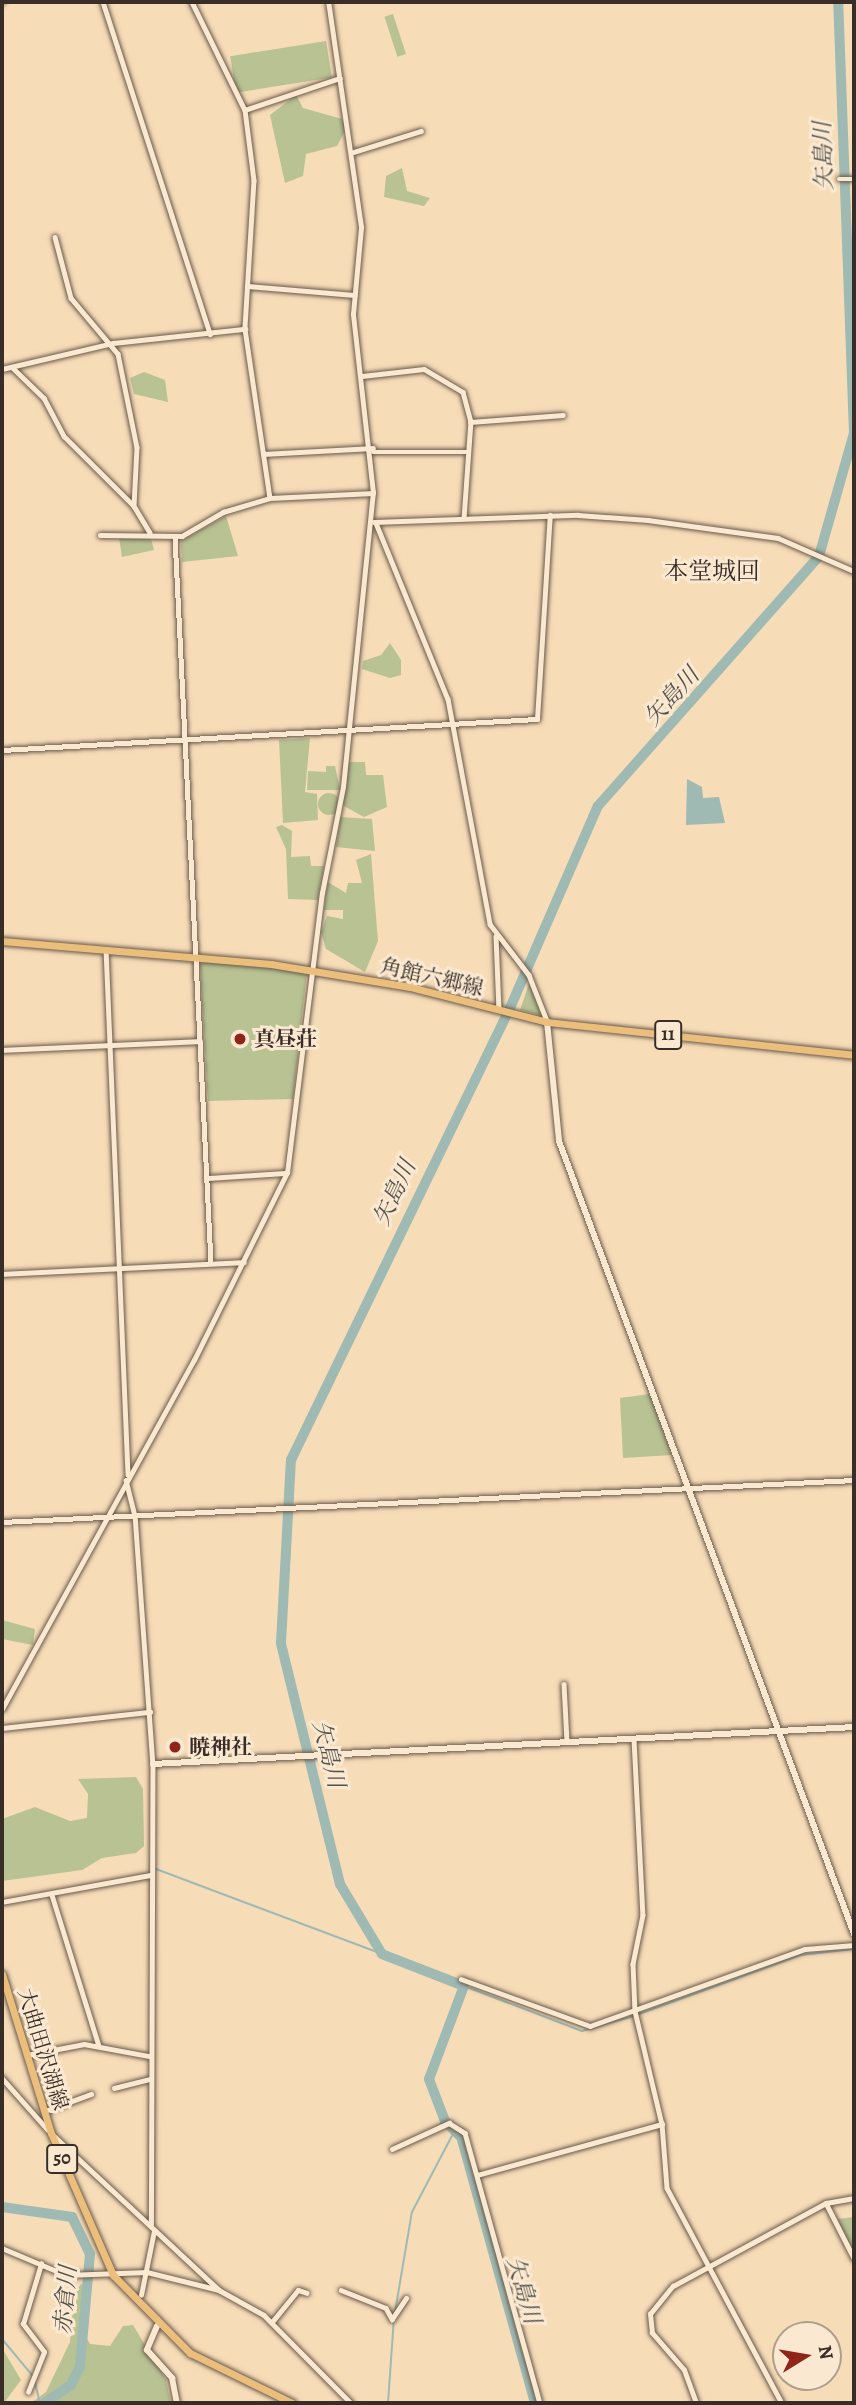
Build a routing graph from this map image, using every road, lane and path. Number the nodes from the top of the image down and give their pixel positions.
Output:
1 (103, 2) edge
2 (192, 2) edge
3 (328, 2) edge
4 (340, 78) junction
5 (245, 110) junction
6 (421, 131) dead end
7 (354, 152) junction
8 (839, 179) dead end
9 (854, 179) edge
10 (55, 237) dead end
11 (247, 286) junction
12 (355, 295) junction
13 (245, 329) junction
14 (210, 334) junction
15 (113, 344) junction
16 (12, 367) junction
17 (2, 369) edge
18 (362, 376) junction
19 (563, 415) dead end
20 (470, 422) junction
21 (373, 450) junction
22 (467, 452) junction
23 (263, 454) junction
24 (373, 493) junction
25 (271, 498) junction
26 (134, 506) junction
27 (550, 515) junction
28 (464, 518) junction
29 (373, 522) junction
30 (150, 533) junction
31 (100, 535) dead end
32 (175, 537) junction
33 (854, 571) edge
34 (454, 727) junction
35 (349, 732) junction
36 (185, 741) junction
37 (2, 750) edge
38 (496, 936) junction
39 (2, 941) edge
40 (106, 948) junction
41 (195, 955) junction
42 (311, 970) junction
43 (500, 1011) junction
44 (547, 1022) junction
45 (200, 1041) junction
46 (109, 1045) junction
47 (2, 1050) edge
48 (854, 1055) edge
49 (287, 1173) junction
50 (207, 1178) junction
51 (245, 1262) junction
52 (211, 1263) junction
53 (120, 1268) junction
54 (2, 1274) edge
55 (127, 1478) junction
56 (854, 1480) edge
57 (687, 1488) junction
58 (135, 1515) junction
59 (106, 1517) junction
60 (2, 1522) edge
61 (564, 1684) dead end
62 (2, 1709) edge
63 (150, 1712) junction
64 (854, 1727) edge
65 (2, 1728) edge
66 (778, 1730) junction
67 (634, 1738) junction
68 (566, 1741) junction
69 (153, 1764) junction
70 (151, 1875) junction
71 (52, 1895) junction
72 (2, 1902) edge
73 (854, 1934) edge
74 (854, 1945) edge
75 (2, 1974) edge
76 (461, 1979) dead end
77 (635, 2011) junction
78 (99, 2046) junction
79 (27, 2054) junction
80 (149, 2056) junction
81 (2, 2078) edge
82 (149, 2079) junction
83 (114, 2088) dead end
84 (91, 2094) dead end
85 (45, 2111) junction
86 (662, 2124) junction
87 (51, 2133) junction
88 (392, 2149) dead end
89 (477, 2175) junction
90 (854, 2198) edge
91 (826, 2203) junction
92 (152, 2228) junction
93 (2, 2248) edge
94 (854, 2258) edge
95 (41, 2264) junction
96 (709, 2267) junction
97 (147, 2272) junction
98 (113, 2275) junction
99 (219, 2290) junction
100 (341, 2290) dead end
101 (307, 2293) dead end
102 (141, 2295) dead end
103 (407, 2298) dead end
104 (272, 2322) junction
105 (158, 2326) junction
106 (28, 2392) dead end
107 (177, 2403) edge
108 (292, 2403) edge
109 (351, 2403) edge
110 (540, 2403) edge
111 (696, 2403) edge
112 (782, 2403) edge

1 - 14 street
2 - 5 street
3 - 4 street
4 - 5 street
4 - 7 street
5 - 11 street
6 - 7 street
7 - 12 street
8 - 9 street
10 - 15 street
11 - 12 street
11 - 13 street
12 - 18 street
13 - 14 street
13 - 23 street
14 - 15 street
15 - 16 street
15 - 26 street
16 - 17 street
16 - 26 street
18 - 20 street
18 - 21 street
19 - 20 street
20 - 22 street
21 - 22 street
21 - 23 street
21 - 24 street
22 - 28 street
23 - 25 street
24 - 25 street
24 - 29 street
25 - 32 street
26 - 30 street
27 - 28 street
27 - 33 street
27 - 34 street
28 - 29 street
29 - 34 street
29 - 35 street
30 - 31 street
30 - 32 street
32 - 36 street
34 - 35 street
34 - 38 street
35 - 36 street
35 - 42 street
36 - 37 street
36 - 41 street
38 - 43 street
38 - 44 street
39 - 40 main road, 角館六郷線 / 11
40 - 41 main road, 角館六郷線 / 11
40 - 46 street
41 - 42 main road, 角館六郷線 / 11
41 - 45 street
42 - 43 main road, 角館六郷線 / 11
42 - 49 street
43 - 44 main road, 角館六郷線 / 11
44 - 48 main road, 角館六郷線 / 11
44 - 57 street
45 - 46 street
45 - 50 street
46 - 47 street
46 - 53 street
49 - 50 street
49 - 51 street
50 - 52 street
51 - 52 street
51 - 55 street
52 - 53 street
53 - 54 street
53 - 55 street
55 - 58 street
55 - 59 street
56 - 57 street
57 - 58 street
57 - 66 street
58 - 59 street
58 - 63 street
59 - 60 street
59 - 62 street
61 - 68 street
63 - 65 street
63 - 69 street
64 - 66 street
66 - 67 street
66 - 73 street
67 - 68 street
67 - 77 street
68 - 69 street
69 - 70 street
70 - 71 street
70 - 80 street
71 - 72 street
71 - 78 street
74 - 77 street
75 - 79 main road, 大曲田沢湖線 / 50
76 - 77 street
77 - 86 street
78 - 79 street
78 - 80 street
79 - 85 main road, 大曲田沢湖線 / 50
80 - 82 street
81 - 87 street
82 - 83 street
82 - 92 street
84 - 85 street
85 - 87 main road, 大曲田沢湖線 / 50
86 - 89 street
86 - 96 street
87 - 92 street
87 - 98 main road, 大曲田沢湖線 / 50
88 - 89 street
89 - 110 street
90 - 91 street
91 - 94 street
91 - 96 street
92 - 97 street
92 - 99 street
93 - 95 street
95 - 98 street
95 - 106 street
96 - 111 street
96 - 112 street
97 - 98 street
97 - 99 street
97 - 102 street
98 - 105 main road, 大曲田沢湖線 / 50
99 - 104 street
100 - 103 street
101 - 104 street
104 - 109 street
105 - 107 street
105 - 108 main road, 大曲田沢湖線 / 50

